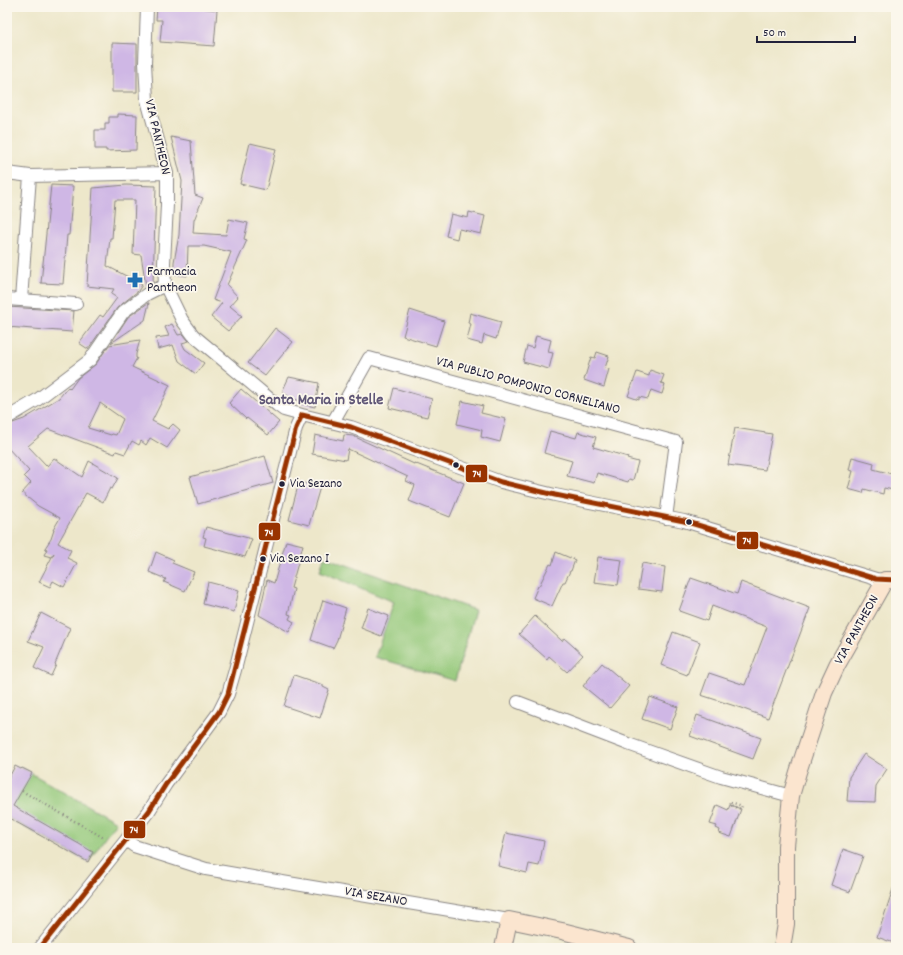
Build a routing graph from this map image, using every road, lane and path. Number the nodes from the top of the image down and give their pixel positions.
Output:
1 (147, 7) edge
2 (7, 173) edge
3 (167, 173) junction
4 (30, 176) junction
5 (165, 285) junction
6 (7, 300) edge
7 (21, 300) junction
8 (76, 304) dead end
9 (302, 416) junction
10 (7, 418) edge
11 (333, 422) junction
12 (666, 518) junction
13 (891, 580) edge
14 (518, 702) dead end
15 (22, 791) dead end
16 (791, 796) junction
17 (104, 838) dead end
18 (126, 840) junction
19 (509, 920) junction
20 (40, 948) edge
21 (503, 948) edge
22 (629, 948) edge
23 (782, 948) edge

1 - 3 street, VIA PANTHEON
2 - 4 street
3 - 4 street
3 - 5 street, VIA PANTHEON
4 - 7 street
5 - 9 street, VIA PANTHEON
5 - 10 street
6 - 7 street
7 - 8 street
9 - 11 street, VIA PANTHEON
9 - 18 street
11 - 12 street, VIA PANTHEON
11 - 12 street, VIA PUBLIO POMPONIO CORNELIANO
12 - 13 street, VIA PANTHEON
13 - 16 street, VIA PANTHEON
14 - 16 street
15 - 17 path
16 - 23 street, VIA PANTHEON
18 - 19 street, VIA SEZANO
18 - 20 street
19 - 21 street
19 - 22 street, VIA SEZANO

